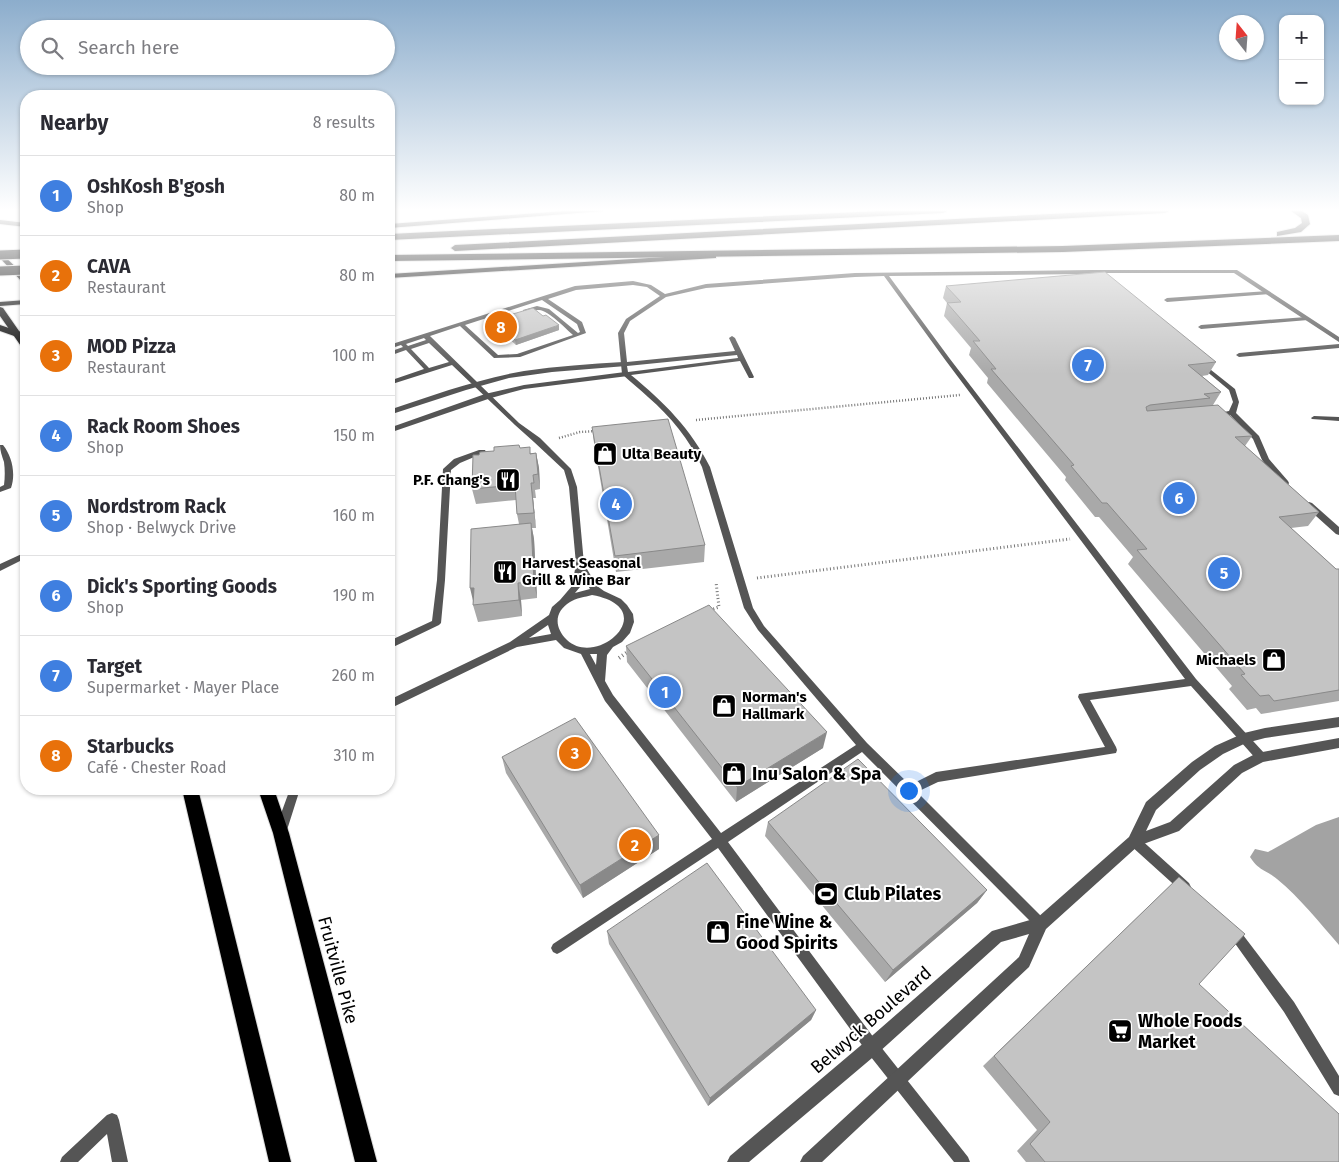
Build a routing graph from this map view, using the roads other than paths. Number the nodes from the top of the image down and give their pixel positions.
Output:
1 (10, 265) edge
2 (560, 265) edge
3 (20, 270) edge
4 (0, 271) edge
5 (1091, 272) junction
6 (885, 274) junction
7 (20, 275) edge
8 (395, 276) edge
9 (1106, 284) edge
10 (1268, 293) junction
11 (664, 296) junction
12 (543, 298) junction
13 (1167, 300) dead end
14 (20, 302) edge
15 (0, 304) edge
16 (0, 310) edge
17 (482, 318) junction
18 (1306, 319) junction
19 (461, 324) junction
20 (1201, 327) dead end
21 (0, 328) edge
22 (18, 334) junction
23 (576, 335) junction
24 (20, 337) edge
25 (429, 338) junction
26 (732, 338) dead end
27 (1339, 340) edge
28 (405, 345) junction
29 (395, 346) edge
30 (1339, 346) edge
31 (395, 351) edge
32 (1239, 355) dead end
33 (741, 356) junction
34 (1194, 358) edge
35 (454, 362) junction
36 (623, 364) junction
37 (428, 370) junction
38 (625, 374) junction
39 (751, 377) dead end
40 (395, 381) edge
41 (476, 384) junction
42 (488, 396) junction
43 (395, 412) edge
44 (1232, 413) junction
45 (1222, 414) edge
46 (1314, 418) dead end
47 (1339, 419) edge
48 (395, 429) edge
49 (0, 447) edge
50 (482, 452) edge
51 (1289, 487) edge
52 (0, 490) edge
53 (1303, 500) edge
54 (1339, 532) edge
55 (20, 558) edge
56 (580, 564) junction
57 (0, 568) edge
58 (602, 593) junction
59 (564, 600) junction
60 (551, 618) junction
61 (555, 637) junction
62 (395, 642) edge
63 (513, 645) junction
64 (611, 645) junction
65 (583, 650) junction
66 (600, 681) junction
67 (1193, 682) junction
68 (395, 702) edge
69 (1339, 722) edge
70 (1244, 738) junction
71 (1339, 743) edge
72 (863, 746) junction
73 (1261, 757) junction
74 (909, 791) junction
75 (191, 795) edge
76 (268, 795) edge
77 (293, 795) edge
78 (281, 833) junction
79 (720, 841) junction
80 (1134, 842) junction
81 (1197, 898) edge
82 (1224, 922) edge
83 (1041, 924) junction
84 (557, 948) dead end
85 (872, 1047) junction
86 (898, 1080) junction
87 (1339, 1089) edge
88 (67, 1162) edge
89 (120, 1162) edge
90 (280, 1162) edge
91 (366, 1162) edge
92 (736, 1162) edge
93 (809, 1162) edge
94 (963, 1162) edge

1 - 7 main road
2 - 8 main road
3 - 4 highway, bridge
5 - 6 lane
5 - 9 lane
5 - 10 street
6 - 11 lane
6 - 67 lane
10 - 13 lane
10 - 18 street
11 - 12 lane
11 - 36 lane
12 - 17 lane
12 - 23 lane
14 - 15 main road
16 - 22 main road
17 - 19 lane
17 - 23 lane
18 - 20 lane
18 - 27 street
19 - 23 lane
19 - 25 lane
21 - 22 highway
22 - 24 main road
25 - 28 lane
25 - 35 lane
26 - 33 lane
28 - 29 lane
28 - 31 lane
28 - 37 lane
30 - 32 lane
33 - 36 lane
33 - 38 lane
33 - 39 lane
34 - 44 lane
35 - 37 lane
35 - 41 lane
36 - 38 lane
36 - 41 street
37 - 40 lane
38 - 42 street
38 - 72 lane
41 - 42 lane
41 - 43 street
42 - 48 street
42 - 56 lane
44 - 45 lane
44 - 51 lane
46 - 47 lane
49 - 52 lane
50 - 62 lane
53 - 54 lane
55 - 57 lane
56 - 58 lane
56 - 59 lane
58 - 59 lane
58 - 64 lane
59 - 60 lane
60 - 61 lane
60 - 63 lane
61 - 63 lane
61 - 65 lane
63 - 68 lane
64 - 65 lane
64 - 66 lane
65 - 66 lane
66 - 79 lane
67 - 70 lane
67 - 74 lane
69 - 70 street, Belwyck Boulevard
70 - 73 lane
70 - 80 street, Belwyck Boulevard
71 - 73 street, Belwyck Boulevard
72 - 74 lane
72 - 79 lane
73 - 80 street, Belwyck Boulevard
74 - 83 lane
75 - 90 main road
76 - 78 main road, Fruitville Pike
77 - 78 lane
78 - 91 main road, Fruitville Pike
79 - 84 lane
79 - 85 lane
80 - 81 lane
80 - 83 street, Belwyck Boulevard
82 - 87 lane
83 - 85 street, Belwyck Boulevard
83 - 86 street, Belwyck Boulevard
85 - 86 lane
85 - 92 street, Belwyck Boulevard
86 - 93 street, Belwyck Boulevard
86 - 94 lane
88 - 89 lane

